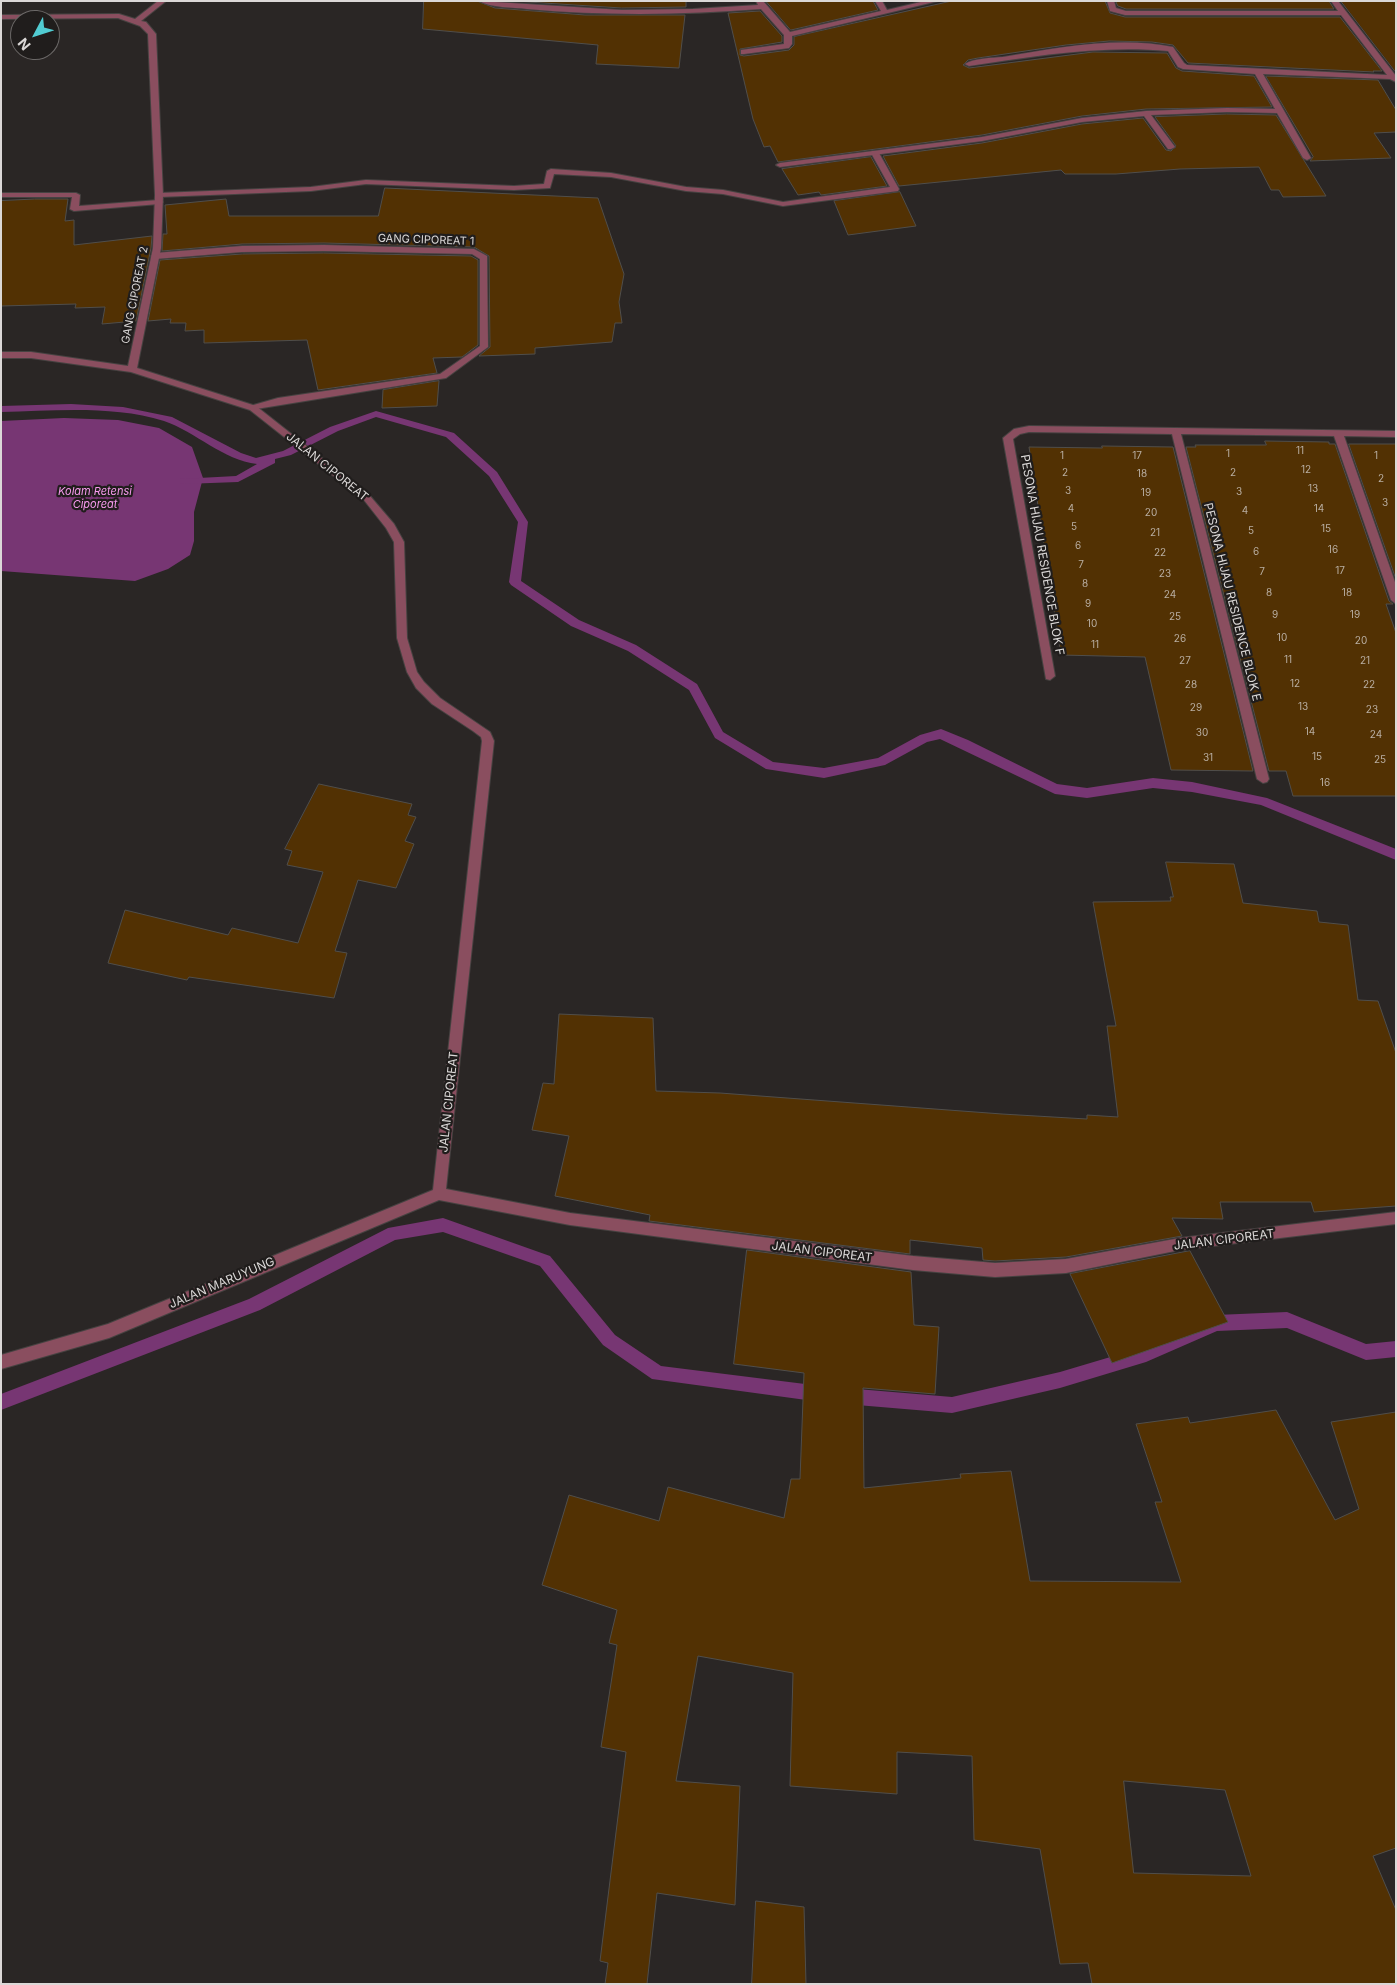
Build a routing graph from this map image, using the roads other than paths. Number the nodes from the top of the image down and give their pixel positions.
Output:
1 (163, 1) edge
2 (482, 1) edge
3 (878, 1) edge
4 (935, 1) edge
5 (1110, 1) edge
6 (1334, 1) edge
7 (761, 4) edge
8 (885, 12) junction
9 (1341, 13) junction
10 (1, 17) edge
11 (137, 21) junction
12 (788, 35) junction
13 (744, 52) dead end
14 (969, 64) dead end
15 (1258, 72) junction
16 (1394, 79) edge
17 (1280, 111) junction
18 (1146, 113) junction
19 (1171, 147) dead end
20 (874, 153) junction
21 (1307, 158) dead end
22 (780, 165) dead end
23 (1, 195) edge
24 (159, 199) junction
25 (155, 256) junction
26 (1, 356) edge
27 (132, 369) junction
28 (254, 408) junction
29 (1176, 432) junction
30 (1338, 434) junction
31 (1396, 434) edge
32 (1396, 600) edge
33 (1050, 676) dead end
34 (1263, 779) dead end
35 (439, 1194) junction
36 (1396, 1218) edge
37 (1, 1362) edge

1 - 11 street
2 - 7 street
3 - 8 street
4 - 8 street
5 - 9 street
6 - 9 street
7 - 12 street
8 - 12 street
9 - 16 street
10 - 11 street
11 - 24 street, GANG CIPOREAT 2
12 - 13 street
14 - 15 street
15 - 16 street
15 - 17 street
17 - 18 street
17 - 21 street
18 - 19 street
18 - 20 street
20 - 22 street
20 - 24 street
23 - 24 street
24 - 25 street, GANG CIPOREAT 2
25 - 27 street, GANG CIPOREAT 2
25 - 28 street, GANG CIPOREAT 1
26 - 27 street, JALAN CIPOREAT
27 - 28 street, JALAN CIPOREAT
28 - 35 street, JALAN CIPOREAT
29 - 30 street
29 - 33 street, PESONA HIJAU RESIDENCE BLOK F
29 - 34 street, PESONA HIJAU RESIDENCE BLOK E
30 - 31 street
30 - 32 street
35 - 36 street, JALAN CIPOREAT
35 - 37 street, JALAN MARUYUNG

